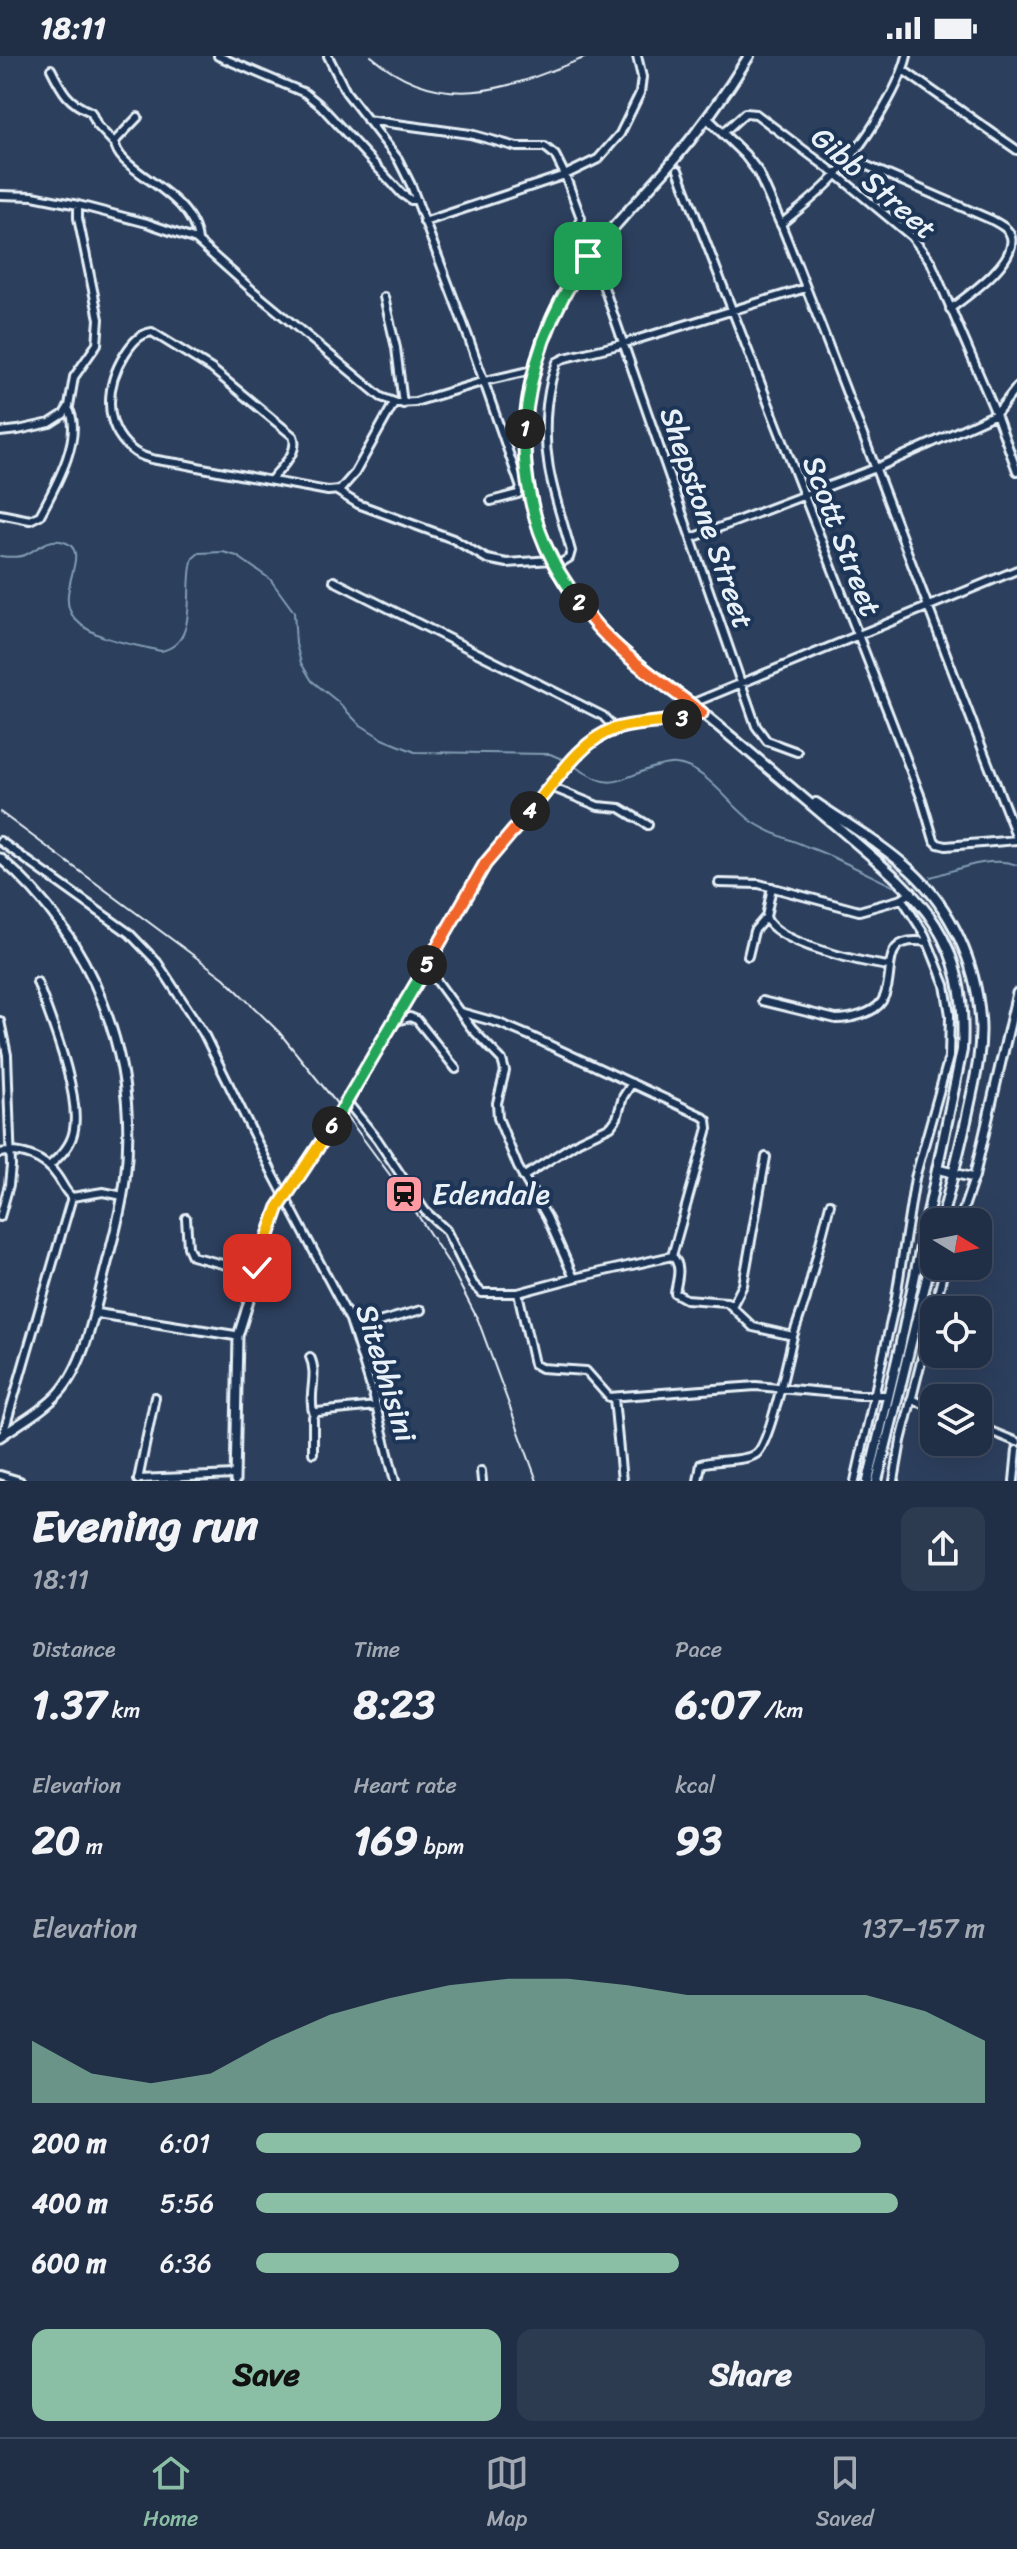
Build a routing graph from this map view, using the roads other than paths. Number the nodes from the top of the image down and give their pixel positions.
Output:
1 (218, 56) edge
2 (328, 56) edge
3 (637, 56) edge
4 (749, 56) edge
5 (907, 56) edge
6 (51, 69) dead end
7 (903, 70) junction
8 (138, 117) dead end
9 (707, 118) junction
10 (367, 120) junction
11 (723, 133) junction
12 (114, 143) junction
13 (1017, 150) edge
14 (849, 158) junction
15 (678, 170) dead end
16 (565, 175) junction
17 (837, 175) junction
18 (0, 195) edge
19 (417, 200) junction
20 (78, 205) junction
21 (424, 222) junction
22 (781, 224) junction
23 (566, 238) dead end
24 (198, 241) junction
25 (600, 276) dead end
26 (806, 288) junction
27 (384, 297) dead end
28 (950, 309) junction
29 (733, 311) junction
30 (622, 344) junction
31 (533, 370) junction
32 (485, 381) junction
33 (1017, 387) edge
34 (394, 403) junction
35 (403, 404) junction
36 (68, 408) junction
37 (996, 414) junction
38 (0, 432) edge
39 (524, 455) junction
40 (512, 457) junction
41 (876, 468) junction
42 (1017, 471) edge
43 (271, 480) junction
44 (337, 491) junction
45 (803, 495) junction
46 (491, 501) dead end
47 (0, 514) edge
48 (692, 538) junction
49 (554, 563) junction
50 (1017, 570) edge
51 (334, 581) dead end
52 (926, 607) junction
53 (857, 634) junction
54 (740, 682) junction
55 (691, 704) junction
56 (702, 713) junction
57 (615, 729) junction
58 (797, 752) dead end
59 (786, 782) junction
60 (554, 784) junction
61 (648, 825) dead end
62 (1016, 834) edge
63 (0, 841) edge
64 (0, 858) edge
65 (719, 883) dead end
66 (772, 887) junction
67 (912, 892) junction
68 (902, 899) junction
69 (766, 917) junction
70 (927, 942) junction
71 (748, 956) dead end
72 (426, 966) junction
73 (889, 966) junction
74 (37, 982) dead end
75 (1017, 993) edge
76 (762, 1001) dead end
77 (460, 1012) junction
78 (0, 1021) edge
79 (396, 1021) junction
80 (456, 1069) dead end
81 (632, 1083) junction
82 (347, 1102) junction
83 (9, 1152) junction
84 (0, 1153) edge
85 (766, 1157) dead end
86 (919, 1165) junction
87 (49, 1166) junction
88 (937, 1169) junction
89 (954, 1174) junction
90 (523, 1177) junction
91 (974, 1178) junction
92 (286, 1194) junction
93 (123, 1196) junction
94 (72, 1197) junction
95 (830, 1204) dead end
96 (945, 1208) edge
97 (964, 1208) edge
98 (0, 1217) edge
99 (186, 1218) dead end
100 (672, 1256) junction
101 (256, 1273) junction
102 (574, 1278) junction
103 (926, 1280) edge
104 (941, 1280) edge
105 (518, 1293) junction
106 (732, 1306) junction
107 (421, 1310) dead end
108 (94, 1313) junction
109 (354, 1329) junction
110 (238, 1336) junction
111 (793, 1336) junction
112 (310, 1357) dead end
113 (780, 1387) junction
114 (888, 1395) junction
115 (874, 1396) junction
116 (155, 1397) dead end
117 (614, 1398) junction
118 (911, 1399) junction
119 (920, 1403) edge
120 (376, 1406) junction
121 (314, 1415) junction
122 (992, 1432) edge
123 (1, 1436) edge
124 (1017, 1442) edge
125 (1017, 1450) edge
126 (313, 1453) dead end
127 (481, 1471) dead end
128 (0, 1475) edge
129 (235, 1478) edge
130 (138, 1480) edge
131 (20, 1481) edge
132 (395, 1481) edge
133 (482, 1481) edge
134 (622, 1481) edge
135 (698, 1481) edge
136 (855, 1481) edge
137 (868, 1481) edge
138 (877, 1481) edge
139 (894, 1481) edge
140 (1014, 1481) edge

1 - 19 street
2 - 10 street
3 - 16 street
4 - 9 main road
5 - 7 street
6 - 12 street
7 - 13 street
7 - 14 street
8 - 12 street
9 - 11 street
9 - 31 main road
10 - 16 street
10 - 19 street
11 - 17 street, Gibb Street
11 - 22 street
12 - 24 street
14 - 17 street
14 - 28 street
15 - 29 street, Scott Street
16 - 21 street
16 - 23 street
17 - 22 street
17 - 28 street, Gibb Street
18 - 20 street
19 - 21 street
20 - 24 street
20 - 36 street
21 - 32 street
22 - 26 street
24 - 34 street
25 - 30 street, Shepstone Street
26 - 29 street
26 - 41 street
27 - 35 street
28 - 37 street, Gibb Street
29 - 30 street
29 - 45 street, Scott Street
30 - 48 street, Shepstone Street
30 - 49 street
31 - 32 street
31 - 39 main road
32 - 35 street
32 - 40 street
33 - 37 street
34 - 35 street
34 - 44 street
36 - 38 street
36 - 47 street
37 - 41 street
37 - 42 street, Gibb Street
39 - 40 street
39 - 49 main road
40 - 46 street
41 - 45 street
41 - 52 street
43 - 43 street
43 - 44 street
44 - 49 street
45 - 48 street
45 - 53 street, Scott Street
48 - 54 street, Shepstone Street
49 - 55 main road
50 - 52 street
51 - 57 street
52 - 53 street
52 - 62 street
53 - 54 street
53 - 62 street, Scott Street
54 - 55 street
54 - 58 street, Shepstone Street
55 - 56 main road
56 - 57 street
56 - 59 main road
57 - 60 street
59 - 67 main road
59 - 89 main road
60 - 61 street
60 - 72 street
63 - 92 street, Sitebhisini
64 - 93 street
65 - 66 street
66 - 68 street
66 - 69 street
67 - 68 street
67 - 88 main road
68 - 70 street
69 - 71 street
69 - 73 street
70 - 73 street
70 - 86 street
72 - 77 street
72 - 79 street
73 - 76 street
74 - 87 street
75 - 91 street
77 - 81 street
77 - 90 street
78 - 83 street
79 - 80 street
79 - 82 street
81 - 90 street
81 - 100 street
82 - 92 street
82 - 105 street
83 - 84 street
83 - 87 street
83 - 98 street
85 - 106 street
86 - 88 street
86 - 115 street
87 - 94 street
88 - 89 street
88 - 114 main road
89 - 91 street
89 - 96 main road
90 - 102 street
91 - 97 street
92 - 101 street
92 - 109 street, Sitebhisini
93 - 94 street
93 - 108 street
94 - 123 street
95 - 111 street
99 - 101 street
100 - 102 street
100 - 106 street
101 - 110 street
102 - 105 street
103 - 138 main road
104 - 118 street
105 - 117 street
106 - 111 street
107 - 109 street
108 - 110 street
108 - 123 street
109 - 120 street, Sitebhisini
110 - 129 street
111 - 113 street
112 - 121 street
113 - 115 street
113 - 117 street
113 - 135 street
114 - 115 street
114 - 137 main road
115 - 136 street
116 - 130 street
117 - 134 street
118 - 119 street
118 - 139 street
120 - 121 street
120 - 132 street, Sitebhisini
121 - 126 street
122 - 124 street
125 - 140 street
127 - 133 street
128 - 131 street
129 - 130 street

